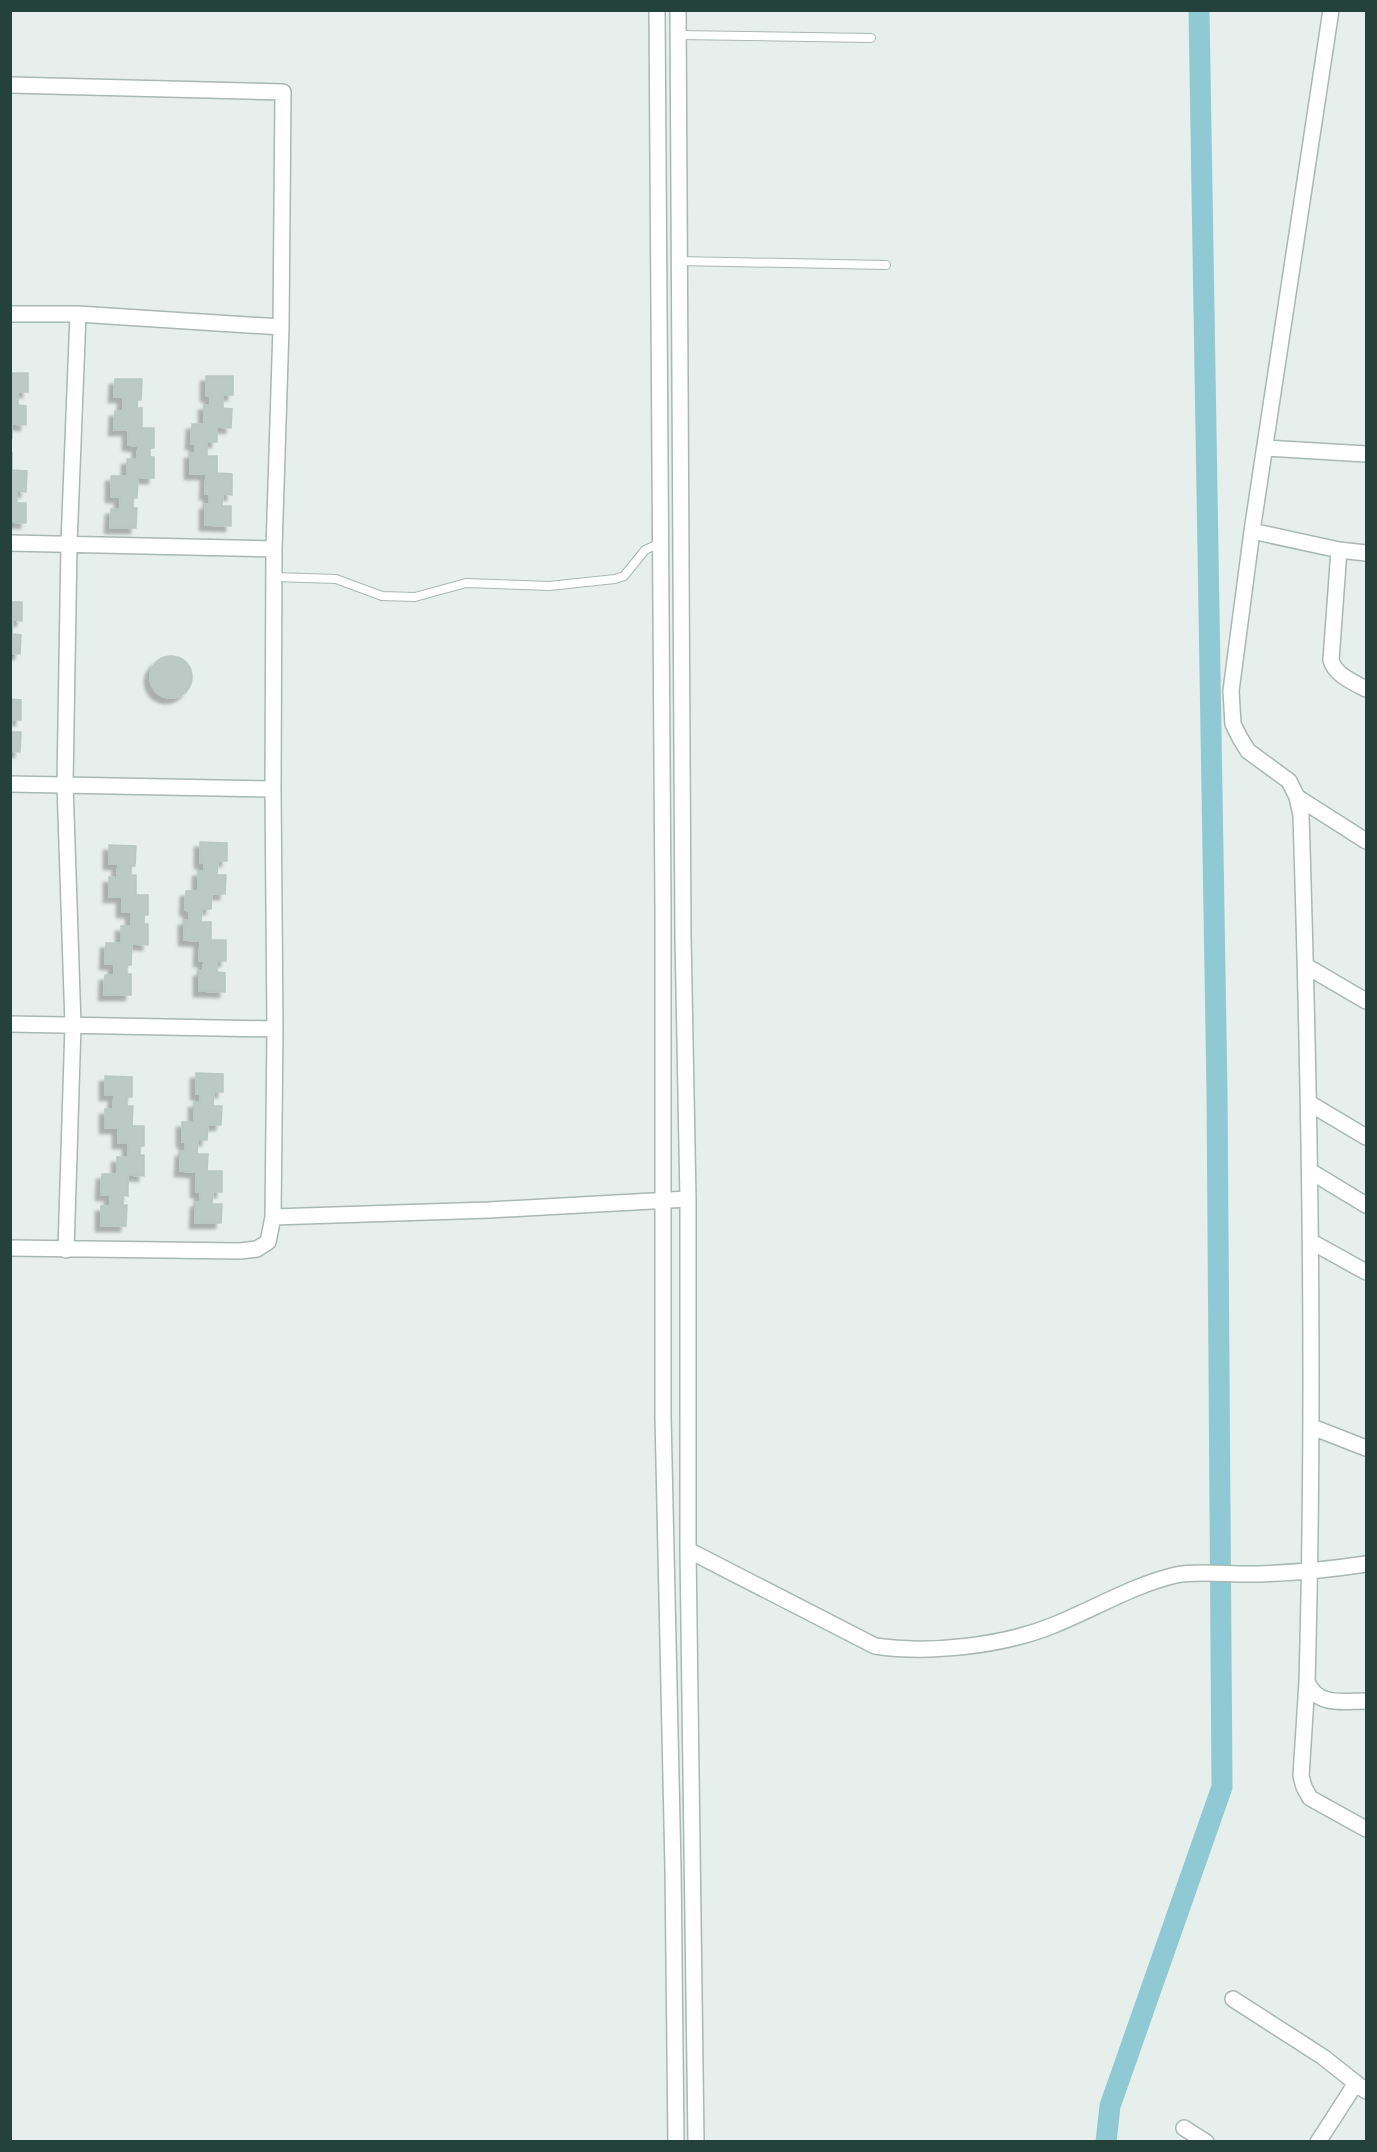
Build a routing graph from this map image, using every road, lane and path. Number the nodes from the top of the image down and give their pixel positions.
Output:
1 (657, 10) edge
2 (678, 10) edge
3 (1330, 10) edge
4 (678, 35) junction
5 (871, 38) dead end
6 (10, 85) edge
7 (679, 261) junction
8 (885, 265) dead end
9 (10, 314) edge
10 (78, 314) junction
11 (281, 327) junction
12 (1265, 448) junction
13 (1366, 453) edge
14 (1252, 531) junction
15 (10, 543) edge
16 (660, 543) junction
17 (69, 544) junction
18 (274, 549) junction
19 (1339, 550) junction
20 (1366, 553) edge
21 (274, 577) junction
22 (1366, 689) edge
23 (10, 784) edge
24 (65, 784) junction
25 (273, 789) junction
26 (1297, 797) junction
27 (1366, 842) edge
28 (1306, 966) junction
29 (1366, 1001) edge
30 (10, 1024) edge
31 (73, 1025) junction
32 (275, 1029) junction
33 (1309, 1103) junction
34 (1366, 1137) edge
35 (1310, 1171) junction
36 (688, 1199) junction
37 (662, 1202) junction
38 (1366, 1205) edge
39 (273, 1217) junction
40 (1312, 1242) junction
41 (10, 1248) edge
42 (66, 1250) junction
43 (1366, 1272) edge
44 (1312, 1426) junction
45 (1366, 1448) edge
46 (688, 1550) junction
47 (1366, 1564) edge
48 (1310, 1570) junction
49 (1307, 1682) junction
50 (1366, 1701) edge
51 (1366, 1828) edge
52 (1233, 2000) dead end
53 (1361, 2087) edge
54 (1184, 2128) dead end
55 (676, 2142) edge
56 (696, 2142) edge
57 (1206, 2142) edge
58 (1318, 2142) edge

1 - 16 street
2 - 4 street
3 - 12 street
4 - 5 lane
4 - 7 street
6 - 11 street
7 - 8 lane
7 - 36 street
9 - 10 street
10 - 11 street
10 - 17 street
11 - 18 street
12 - 13 street
12 - 14 street
14 - 19 street
14 - 26 street
15 - 17 street
16 - 21 lane
16 - 37 street
17 - 18 street
17 - 24 street
18 - 21 street
19 - 20 street
19 - 22 street
21 - 25 street
23 - 24 street
24 - 25 street
24 - 31 street
25 - 32 street
26 - 27 street
26 - 28 street
28 - 29 street
28 - 33 street
30 - 31 street
31 - 32 street
31 - 42 street
32 - 39 street
33 - 34 street
33 - 35 street
35 - 38 street
35 - 40 street
36 - 37 street
36 - 46 street
37 - 39 street
37 - 55 street
39 - 42 street
40 - 43 street
40 - 44 street
41 - 42 street
44 - 45 street
44 - 48 street
46 - 48 street
46 - 56 street
47 - 48 street
48 - 49 street
49 - 50 street
49 - 51 street
52 - 53 street
53 - 58 street
54 - 57 street

